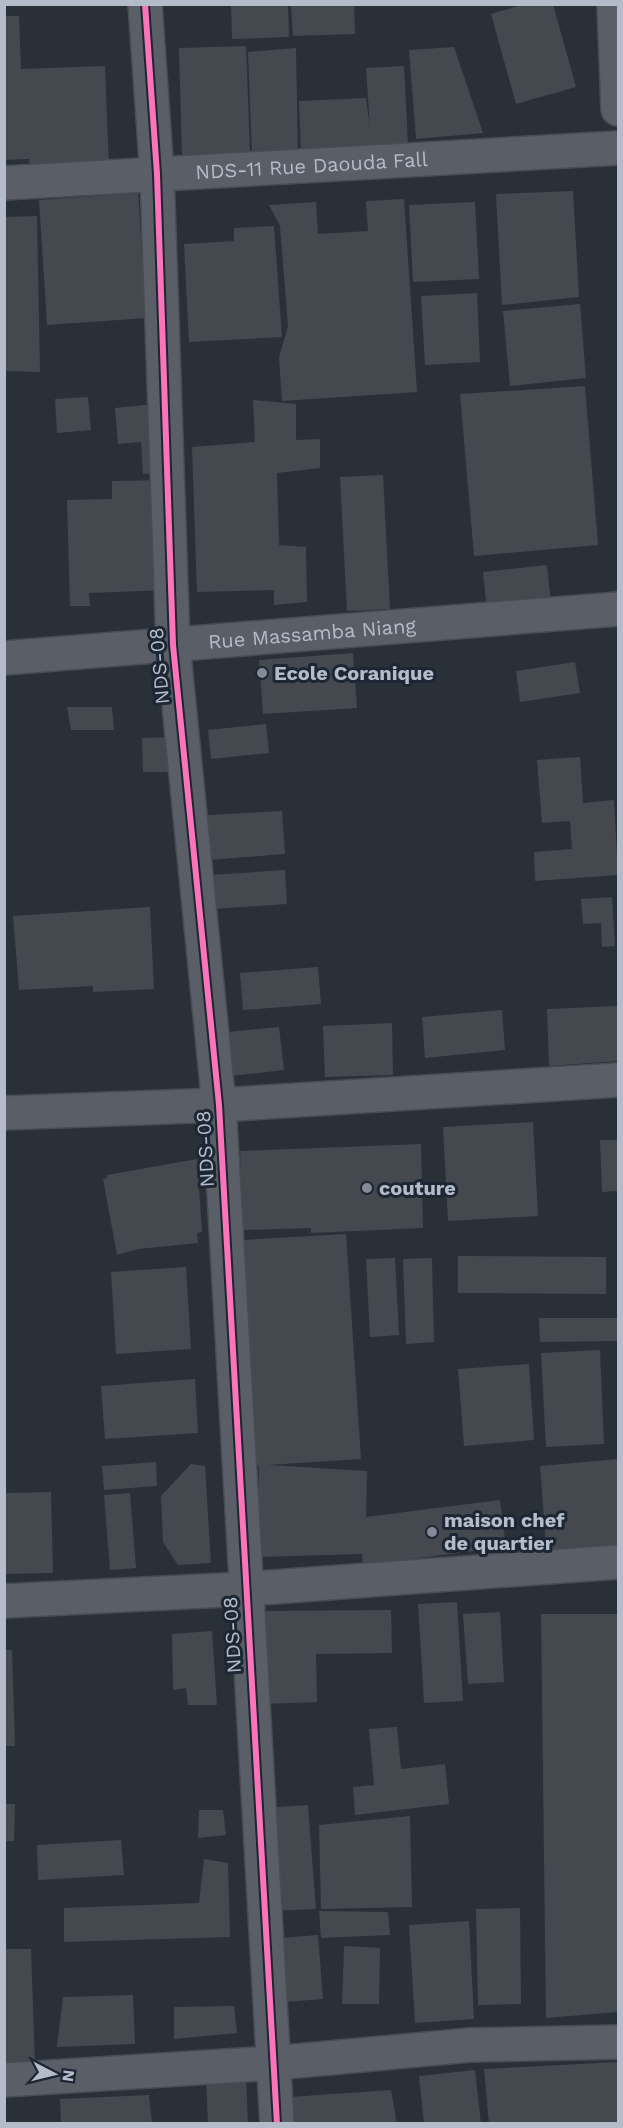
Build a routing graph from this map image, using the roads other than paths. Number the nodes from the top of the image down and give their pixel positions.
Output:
1 (145, 4) edge
2 (614, 4) edge
3 (618, 109) edge
4 (618, 148) edge
5 (157, 174) junction
6 (4, 183) edge
7 (618, 609) edge
8 (173, 645) junction
9 (4, 658) edge
10 (618, 1080) edge
11 (219, 1105) junction
12 (4, 1113) edge
13 (618, 1563) edge
14 (245, 1589) junction
15 (4, 1600) edge
16 (618, 2042) edge
17 (274, 2063) junction
18 (4, 2080) edge
19 (277, 2124) edge

1 - 5 street, NDS-08
2 - 3 street
4 - 5 street, NDS-11 Rue Daouda Fall
5 - 6 street, NDS-11 Rue Daouda Fall
5 - 8 street, NDS-08
7 - 8 street, Rue Massamba Niang
8 - 9 street, Rue Massamba Niang
8 - 11 street, NDS-08
10 - 11 street
11 - 12 street
11 - 14 street, NDS-08
13 - 14 street
14 - 15 street
14 - 17 street, NDS-08
16 - 17 street
17 - 18 street
17 - 19 street, NDS-08

